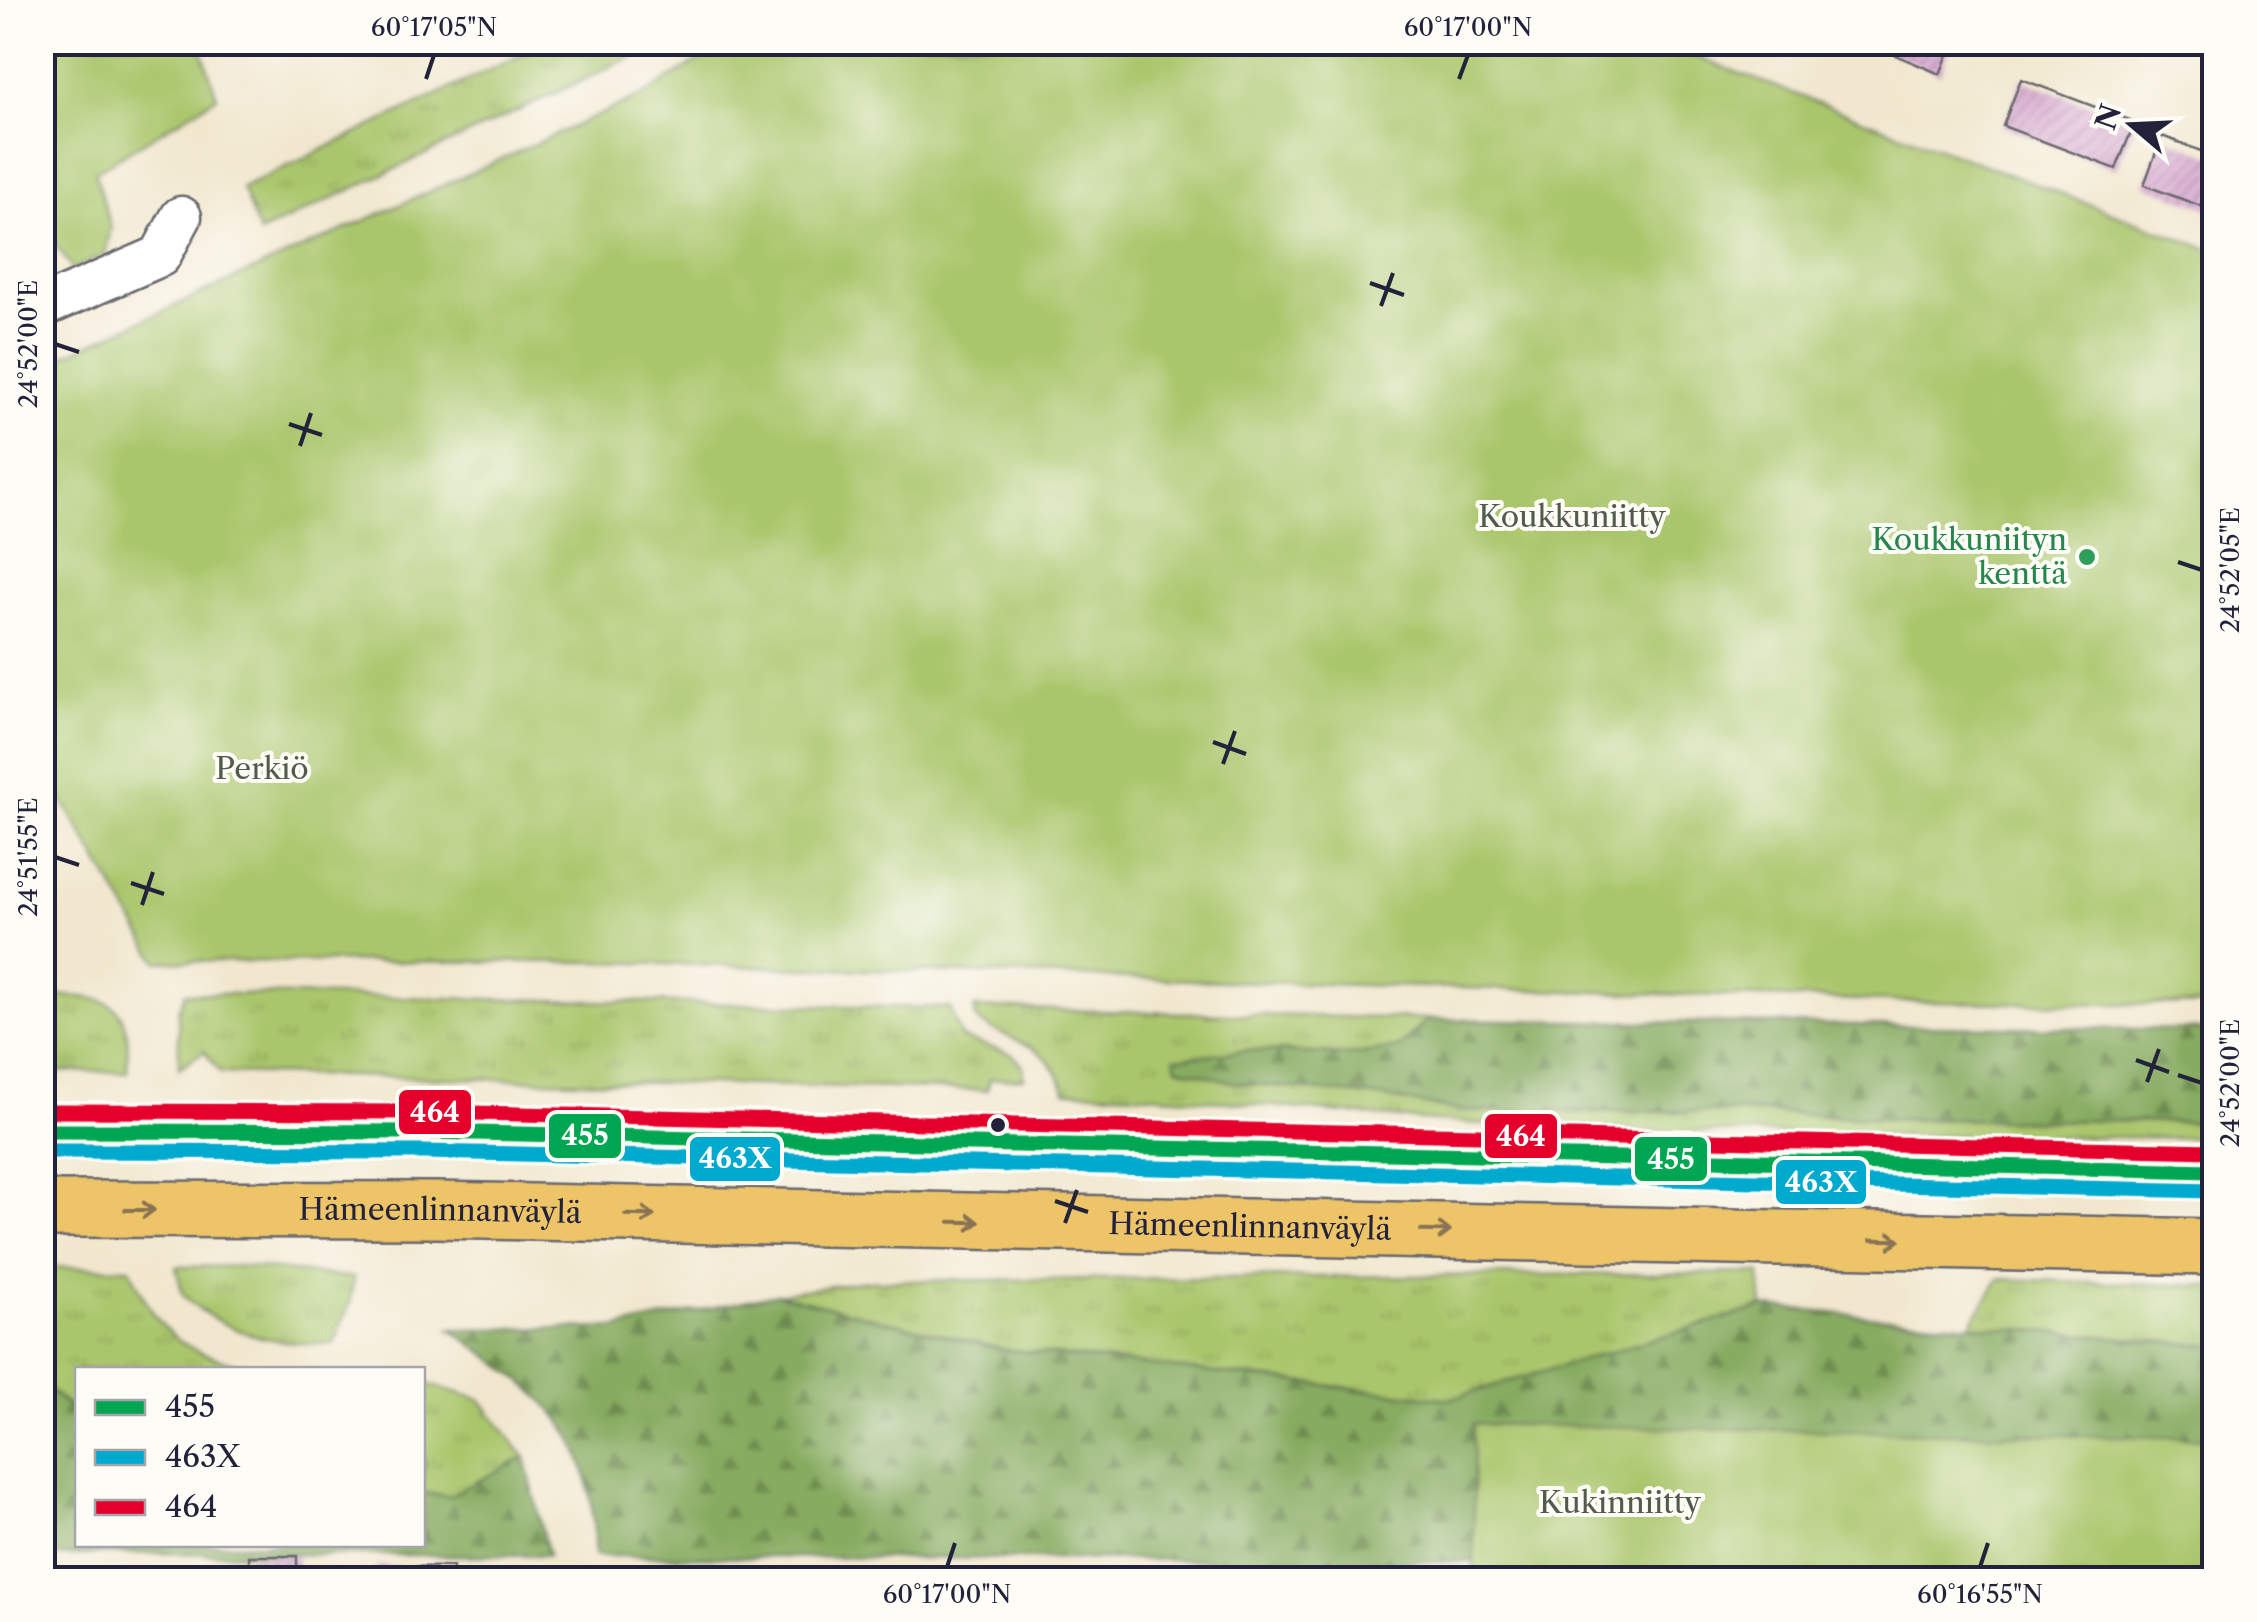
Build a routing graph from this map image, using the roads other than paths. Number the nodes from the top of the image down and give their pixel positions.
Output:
1 (181, 216) dead end
2 (42, 307) edge
3 (42, 1131) edge
4 (2214, 1171) edge
5 (42, 1209) edge
6 (2214, 1246) edge

1 - 2 street
3 - 4 highway
5 -> 6 highway, Hämeenlinnanväylä

